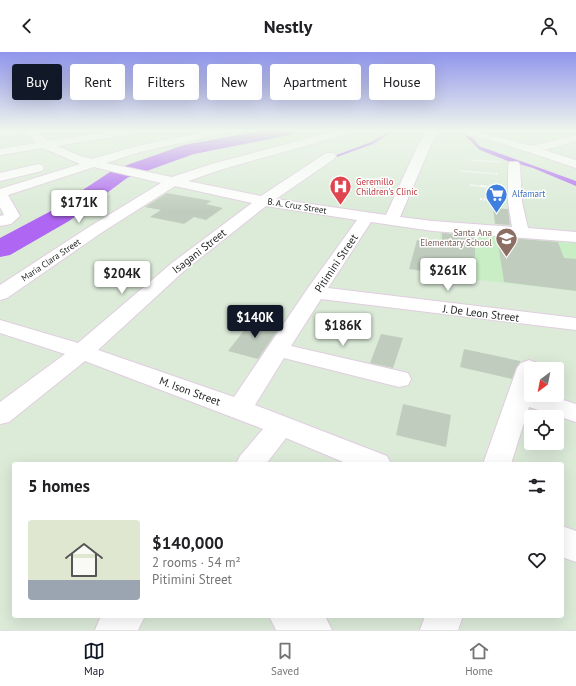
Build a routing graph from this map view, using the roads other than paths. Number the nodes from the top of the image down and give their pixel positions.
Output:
1 (111, 158) edge
2 (248, 158) edge
3 (327, 158) edge
4 (418, 158) edge
5 (559, 158) edge
6 (76, 159) joint
7 (93, 164) junction
8 (576, 164) edge
9 (0, 177) edge
10 (515, 177) road end
11 (174, 181) junction
12 (0, 193) edge
13 (263, 201) junction
14 (367, 217) junction
15 (391, 220) junction
16 (0, 221) edge
17 (521, 232) junction
18 (576, 237) edge
19 (315, 292) junction
20 (0, 294) edge
21 (576, 324) edge
22 (0, 326) edge
23 (278, 350) junction
24 (82, 352) junction
25 (399, 379) dead end
26 (524, 382) edge
27 (520, 395) junction
28 (240, 409) junction
29 (576, 414) edge
30 (0, 415) edge
31 (281, 426) junction
32 (252, 462) edge
33 (372, 462) edge
34 (498, 462) edge
35 (564, 542) edge
36 (576, 547) edge
37 (124, 618) edge
38 (291, 618) edge
39 (443, 618) edge
40 (114, 630) edge
41 (312, 630) edge
42 (439, 630) edge

1 - 7 street
2 - 11 street, Maria Clara Street
3 - 13 street, Isagani Street
4 - 15 street
5 - 8 street
6 - 7 street, B. A. Cruz Street
6 - 9 street
7 - 11 street, B. A. Cruz Street
7 - 12 street
10 - 17 street
11 - 13 street, B. A. Cruz Street
11 - 20 street, Maria Clara Street
12 - 16 street
13 - 14 street, B. A. Cruz Street
13 - 24 street, Isagani Street
14 - 15 street, B. A. Cruz Street
14 - 19 street, Pitimini Street
15 - 17 street, B. A. Cruz Street
17 - 18 street, B. A. Cruz Street
19 - 21 street, J. De Leon Street
19 - 23 street, Pitimini Street
22 - 24 street, M. Ison Street
23 - 25 street
23 - 28 street, Pitimini Street
24 - 28 street, M. Ison Street
24 - 30 street, Isagani Street
26 - 27 street
27 - 29 street
27 - 34 street
28 - 31 street, M. Ison Street
31 - 32 street
31 - 33 street, M. Ison Street
35 - 36 street
37 - 40 street
38 - 41 street
39 - 42 street

